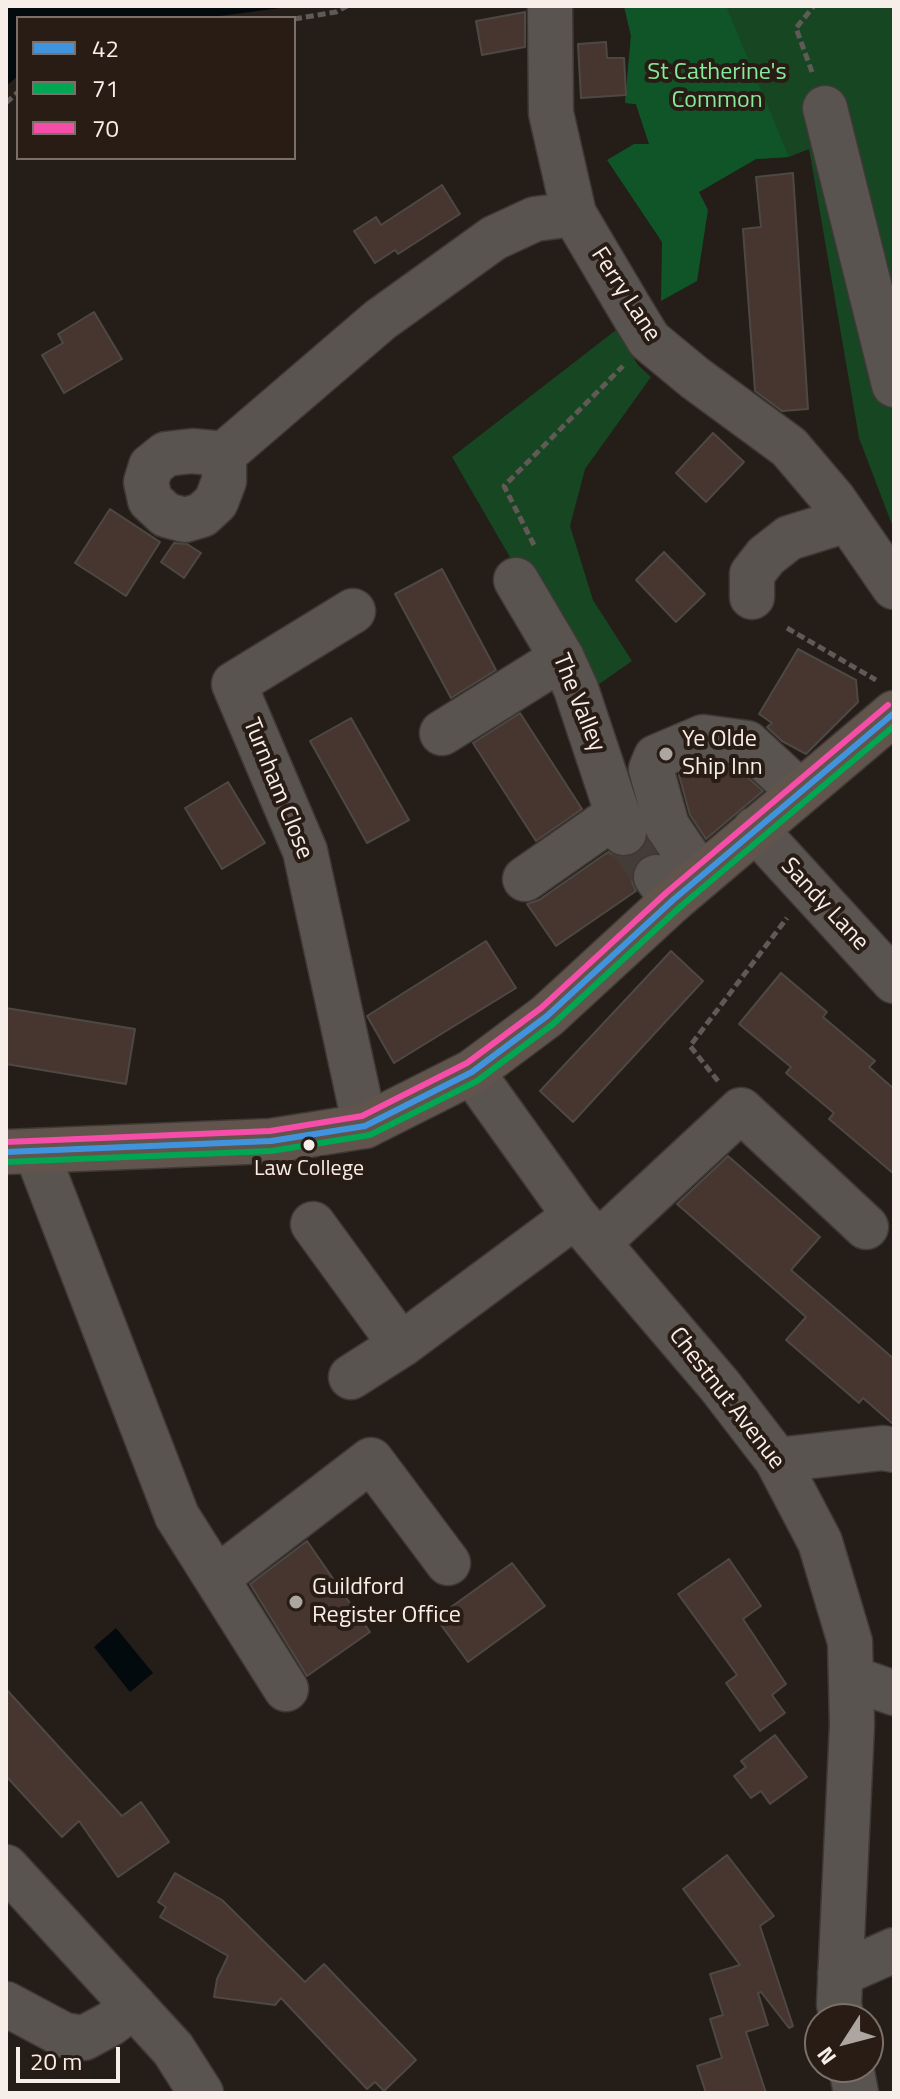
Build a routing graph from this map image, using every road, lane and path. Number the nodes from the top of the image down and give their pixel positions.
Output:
1 (347, 6) edge
2 (550, 6) edge
3 (814, 6) edge
4 (296, 19) edge
5 (825, 108) joint
6 (574, 214) junction
7 (640, 326) junction
8 (894, 385) edge
9 (224, 454) dead end
10 (847, 520) junction
11 (527, 566) joint
12 (894, 587) edge
13 (752, 597) dead end
14 (353, 611) dead end
15 (787, 628) dead end
16 (562, 658) junction
17 (888, 698) edge
18 (442, 733) dead end
19 (800, 792) junction
20 (755, 829) junction
21 (525, 879) dead end
22 (677, 884) junction
23 (809, 888) junction
24 (894, 981) edge
25 (472, 1072) junction
26 (741, 1110) junction
27 (365, 1126) junction
28 (21, 1151) edge
29 (313, 1224) dead end
30 (866, 1227) dead end
31 (587, 1230) junction
32 (401, 1345) junction
33 (351, 1377) dead end
34 (894, 1450) edge
35 (777, 1460) junction
36 (448, 1563) dead end
37 (217, 1578) junction
38 (851, 1678) junction
39 (286, 1689) dead end
40 (894, 1693) edge
41 (6, 1867) edge
42 (894, 1950) edge
43 (840, 1974) junction
44 (839, 2003) edge
45 (6, 2004) edge
46 (134, 2006) junction
47 (201, 2093) edge

1 - 4 path
2 - 6 street, Ferry Lane
3 - 5 path
5 - 8 street
6 - 7 street, Ferry Lane
6 - 9 street
7 - 10 street, Ferry Lane
7 - 11 path
10 - 12 street, Ferry Lane
10 - 13 street
11 - 16 street, The Valley
14 - 27 street, Turnham Close
15 - 17 path
16 - 18 street
16 - 21 street, The Valley
17 - 19 main road
19 - 20 main road
19 - 22 street
20 - 22 main road
20 - 23 street, Sandy Lane
22 - 25 main road
23 - 24 street, Sandy Lane
23 - 26 path
25 - 27 main road
25 - 31 street, Chestnut Avenue
26 - 30 street
26 - 31 street
27 - 28 main road
28 - 37 street
29 - 32 street
31 - 32 street
31 - 35 street, Chestnut Avenue
32 - 33 street
34 - 35 street
35 - 38 street, Chestnut Avenue
36 - 37 street
37 - 39 street
38 - 40 street
38 - 43 street, Chestnut Avenue
41 - 46 street
42 - 43 street
43 - 44 street, Chestnut Avenue
45 - 46 street
46 - 47 street

